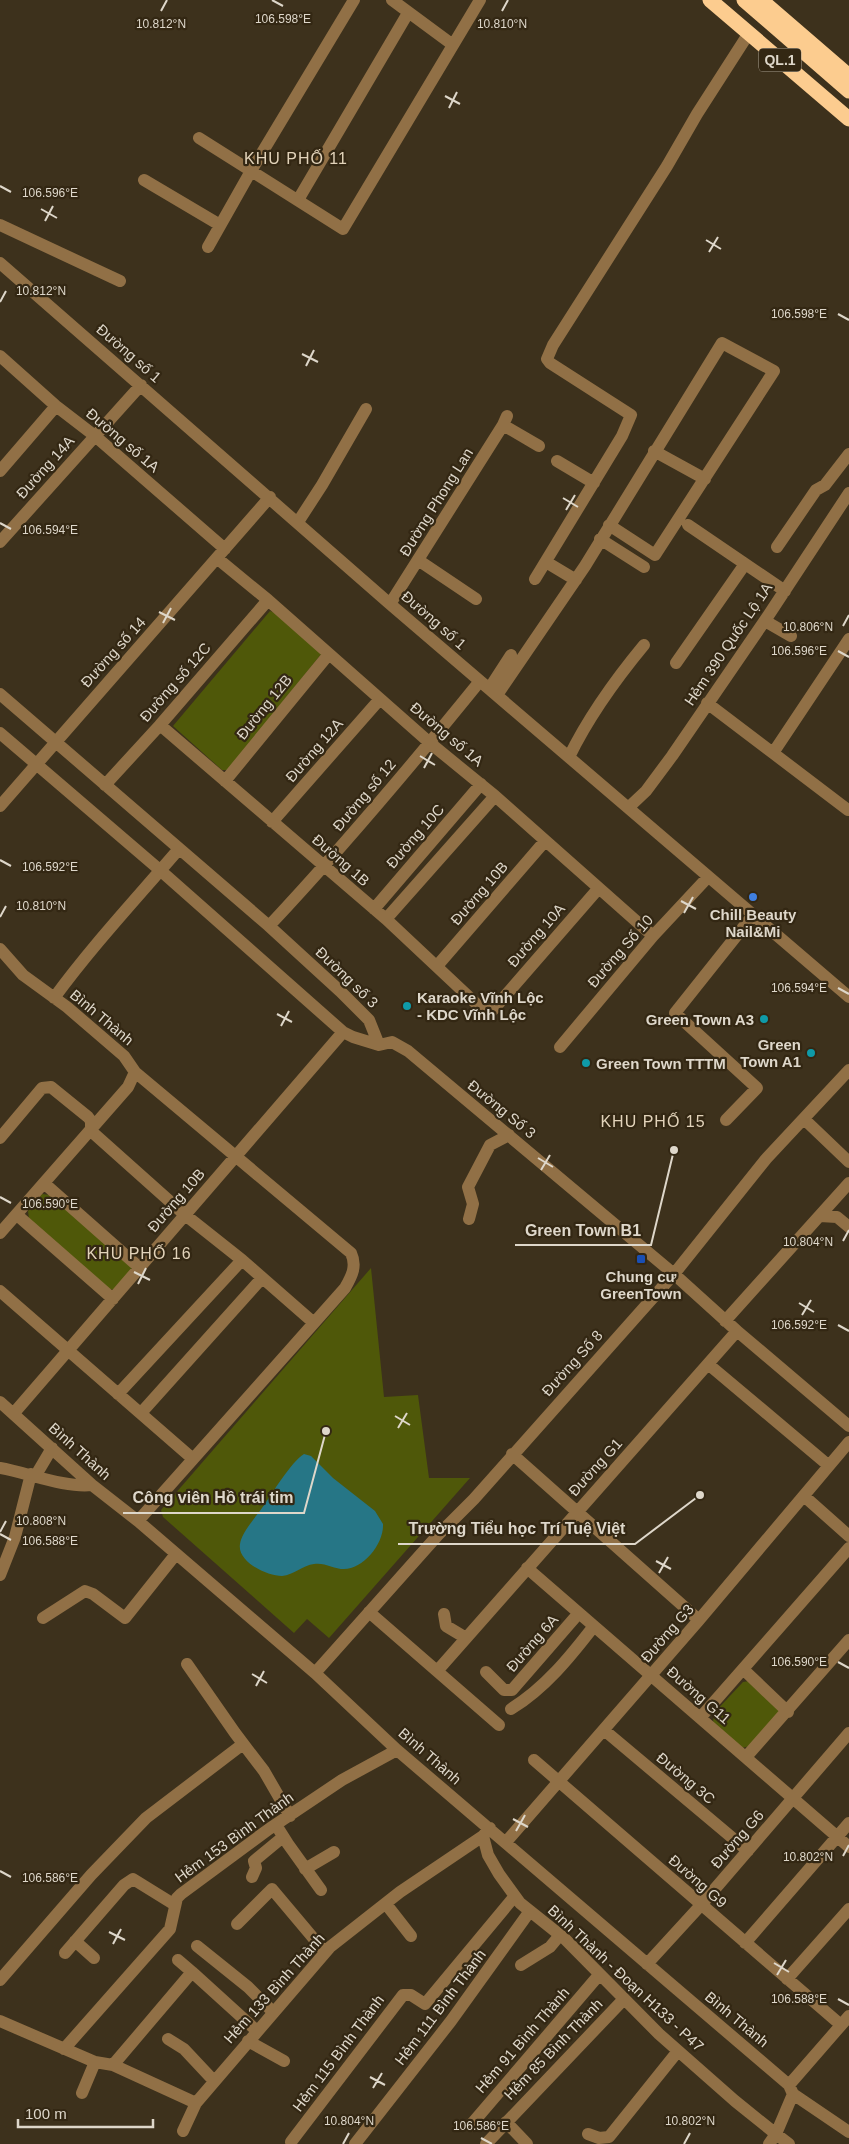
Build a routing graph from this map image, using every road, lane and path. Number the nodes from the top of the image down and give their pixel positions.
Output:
1 (354, 0) edge
2 (392, 0) edge
3 (480, 0) edge
4 (710, 0) edge
5 (725, 0) edge
6 (744, 0) edge
7 (761, 0) edge
8 (408, 13) junction
9 (750, 33) junction
10 (453, 45) junction
11 (849, 76) edge
12 (849, 91) edge
13 (849, 107) edge
14 (849, 120) edge
15 (199, 138) dead end
16 (251, 171) junction
17 (144, 180) dead end
18 (298, 200) junction
19 (0, 225) edge
20 (220, 225) junction
21 (208, 247) dead end
22 (1, 266) edge
23 (120, 281) dead end
24 (2, 362) edge
25 (141, 385) junction
26 (56, 406) junction
27 (366, 409) dead end
28 (94, 436) junction
29 (539, 446) dead end
30 (654, 451) junction
31 (849, 454) edge
32 (557, 461) dead end
33 (0, 472) edge
34 (705, 479) junction
35 (594, 483) junction
36 (849, 493) edge
37 (270, 497) junction
38 (298, 522) junction
39 (609, 525) junction
40 (688, 526) dead end
41 (600, 539) junction
42 (0, 542) edge
43 (777, 547) dead end
44 (221, 554) junction
45 (418, 560) junction
46 (546, 562) junction
47 (745, 564) junction
48 (644, 567) dead end
49 (535, 579) dead end
50 (576, 580) junction
51 (785, 591) junction
52 (476, 598) dead end
53 (268, 600) junction
54 (390, 604) junction
55 (765, 621) junction
56 (791, 636) dead end
57 (849, 639) edge
58 (644, 645) dead end
59 (329, 654) junction
60 (511, 655) dead end
61 (676, 663) dead end
62 (489, 688) junction
63 (0, 694) edge
64 (380, 699) junction
65 (707, 703) junction
66 (160, 725) junction
67 (0, 733) edge
68 (55, 741) junction
69 (430, 743) junction
70 (773, 753) junction
71 (569, 756) junction
72 (36, 764) junction
73 (225, 781) junction
74 (482, 784) junction
75 (105, 785) junction
76 (495, 796) junction
77 (0, 806) edge
78 (628, 808) junction
79 (848, 810) edge
80 (272, 822) junction
81 (545, 841) junction
82 (178, 850) junction
83 (324, 867) junction
84 (161, 871) junction
85 (708, 877) junction
86 (598, 889) junction
87 (374, 909) junction
88 (753, 915) junction
89 (386, 919) junction
90 (269, 926) junction
91 (653, 936) junction
92 (0, 949) edge
93 (438, 966) junction
94 (849, 997) edge
95 (54, 998) junction
96 (499, 1003) joint
97 (343, 1032) junction
98 (379, 1044) junction
99 (560, 1048) dead end
100 (849, 1070) edge
101 (135, 1072) junction
102 (804, 1119) junction
103 (726, 1120) dead end
104 (91, 1131) junction
105 (509, 1135) junction
106 (0, 1138) edge
107 (236, 1155) junction
108 (849, 1162) edge
109 (849, 1183) edge
110 (45, 1184) junction
111 (184, 1214) junction
112 (17, 1215) junction
113 (820, 1216) junction
114 (469, 1219) dead end
115 (849, 1227) edge
116 (0, 1234) edge
117 (242, 1260) junction
118 (140, 1268) junction
119 (674, 1274) junction
120 (262, 1278) junction
121 (0, 1291) edge
122 (113, 1299) junction
123 (725, 1321) junction
124 (314, 1323) junction
125 (737, 1332) junction
126 (68, 1351) junction
127 (708, 1364) junction
128 (118, 1394) junction
129 (0, 1403) edge
130 (14, 1413) junction
131 (141, 1413) junction
132 (849, 1426) edge
133 (849, 1442) edge
134 (52, 1448) junction
135 (512, 1454) junction
136 (193, 1459) junction
137 (828, 1465) junction
138 (0, 1468) edge
139 (33, 1475) junction
140 (92, 1485) junction
141 (804, 1496) junction
142 (576, 1513) junction
143 (138, 1521) junction
144 (849, 1536) edge
145 (849, 1548) edge
146 (176, 1554) junction
147 (527, 1568) junction
148 (0, 1575) edge
149 (369, 1612) junction
150 (444, 1614) dead end
151 (578, 1614) junction
152 (43, 1618) dead end
153 (699, 1620) junction
154 (594, 1626) junction
155 (466, 1638) junction
156 (849, 1640) edge
157 (187, 1664) dead end
158 (438, 1670) junction
159 (744, 1670) junction
160 (486, 1672) dead end
161 (315, 1673) junction
162 (651, 1676) junction
163 (511, 1708) dead end
164 (788, 1712) junction
165 (700, 1718) junction
166 (499, 1725) dead end
167 (604, 1730) junction
168 (849, 1733) edge
169 (243, 1744) junction
170 (397, 1750) junction
171 (746, 1757) junction
172 (534, 1760) dead end
173 (558, 1782) junction
174 (793, 1798) junction
175 (290, 1816) junction
176 (849, 1823) edge
177 (276, 1825) junction
178 (487, 1832) junction
179 (283, 1837) junction
180 (837, 1837) junction
181 (506, 1842) junction
182 (849, 1847) edge
183 (748, 1851) junction
184 (334, 1852) dead end
185 (305, 1869) junction
186 (252, 1877) dead end
187 (321, 1890) dead end
188 (514, 1897) junction
189 (386, 1904) junction
190 (175, 1905) junction
191 (701, 1905) junction
192 (849, 1909) edge
193 (530, 1911) junction
194 (237, 1924) dead end
195 (560, 1935) junction
196 (411, 1936) dead end
197 (75, 1941) junction
198 (745, 1943) junction
199 (197, 1946) dead end
200 (325, 1952) junction
201 (65, 1953) dead end
202 (94, 1958) dead end
203 (178, 1960) dead end
204 (521, 1964) dead end
205 (647, 1964) junction
206 (192, 1972) junction
207 (599, 1975) junction
208 (1, 1978) edge
209 (787, 1979) junction
210 (624, 1999) junction
211 (273, 2012) junction
212 (0, 2021) edge
213 (845, 2021) edge
214 (252, 2036) junction
215 (168, 2039) dead end
216 (59, 2047) junction
217 (678, 2051) junction
218 (284, 2061) dead end
219 (95, 2062) junction
220 (113, 2065) junction
221 (214, 2081) junction
222 (791, 2090) junction
223 (82, 2093) dead end
224 (196, 2103) junction
225 (506, 2122) junction
226 (470, 2126) dead end
227 (183, 2131) dead end
228 (849, 2132) edge
229 (588, 2134) dead end
230 (773, 2139) edge
231 (291, 2142) dead end
232 (355, 2144) edge
233 (486, 2144) edge
234 (527, 2144) edge
235 (790, 2144) edge

1 - 16 street
2 - 8 street
3 - 10 street
4 - 9 highway, QL.1
5 - 13 highway, QL.1
6 - 12 highway, QL.1
7 - 11 highway, QL.1
8 - 10 street
8 - 18 street
9 - 14 highway, QL.1
9 - 35 street
10 - 18 street
15 - 16 street
16 - 18 street
16 - 20 street
17 - 20 street
19 - 23 street
20 - 21 street
22 - 25 street, Đường số 1
24 - 26 street, Đường số 1A
25 - 28 street, Đường 14A
25 - 37 street, Đường số 1
26 - 28 street, Đường số 1A
26 - 33 street
27 - 38 street
28 - 42 street, Đường 14A
28 - 44 street, Đường số 1A
29 - 45 street, Đường Phong Lan
30 - 34 street
30 - 34 street
30 - 39 street
31 - 43 street
32 - 35 street
34 - 39 street
35 - 46 street
36 - 51 street, Hẻm 390 Quốc Lộ 1A
37 - 38 street, Đường số 1
37 - 44 street, Đường số 14
38 - 54 street, Đường số 1
39 - 41 street
40 - 47 street
41 - 48 street
41 - 50 street
44 - 53 street, Đường số 1A
44 - 68 street, Đường số 14
45 - 52 street
45 - 54 street, Đường Phong Lan
46 - 49 street
46 - 50 street
47 - 51 street
47 - 61 street
50 - 62 street
51 - 55 street, Hẻm 390 Quốc Lộ 1A
53 - 59 street, Đường số 1A
53 - 66 street, Đường số 12C
54 - 62 street, Đường số 1
55 - 56 street
55 - 65 street, Hẻm 390 Quốc Lộ 1A
57 - 70 street
58 - 71 street
59 - 64 street, Đường số 1A
59 - 73 street, Đường 12B
60 - 62 street
62 - 69 street, Đường số 12
62 - 71 street, Đường số 1
63 - 68 street, Đường số 3
64 - 69 street, Đường số 1A
64 - 80 street, Đường 12A
65 - 70 street
65 - 78 street, Hẻm 390 Quốc Lộ 1A
66 - 73 street, Đường 1B
66 - 75 street, Đường số 12C
67 - 72 street
68 - 72 street, Đường số 14
68 - 75 street, Đường số 3
69 - 74 street, Đường số 1A
69 - 83 street, Đường số 12
70 - 79 street
71 - 78 street, Đường số 1
72 - 77 street, Đường số 14
72 - 84 street
73 - 80 street, Đường 1B
74 - 76 street, Đường số 1A
74 - 87 street, Đường 10C
75 - 82 street, Đường số 3
76 - 81 street, Đường số 1A
76 - 89 street
78 - 85 street, Đường số 1
80 - 83 street, Đường 1B
81 - 86 street, Đường số 1A
81 - 93 street, Đường 10B
82 - 84 street, Bình Thành
82 - 90 street, Đường số 3
83 - 87 street, Đường 1B
83 - 90 street, Đường số 12
84 - 95 street, Bình Thành
84 - 97 street
85 - 88 street, Đường số 1
85 - 91 street, Đường Số 10
86 - 91 street, Đường số 1A
86 - 96 street, Đường 10A
87 - 89 street, Đường 1B
88 - 94 street, Đường số 1
88 - 103 street
89 - 93 street, Đường 1B
90 - 98 street, Đường số 3
91 - 99 street, Đường Số 10
92 - 95 street
93 - 96 street, Đường 1B
95 - 101 street, Bình Thành
97 - 98 street
97 - 107 street, Đường 10B
98 - 105 street, Đường Số 3
100 - 102 street, Đường Số 8
101 - 104 street
101 - 107 street, Bình Thành
102 - 108 street
102 - 119 street, Đường Số 8
104 - 106 street
104 - 110 street
104 - 111 street
105 - 114 street
105 - 119 street, Đường Số 3
107 - 111 street, Đường 10B
107 - 124 street, Bình Thành
109 - 113 street
110 - 112 street
110 - 118 street
111 - 117 street
111 - 118 street, Đường 10B
112 - 116 street
112 - 122 street
113 - 115 street
113 - 123 street
117 - 120 street
117 - 128 street
118 - 122 street, Đường 10B
119 - 123 street, Đường Số 3
119 - 135 street, Đường Số 8
120 - 124 street
120 - 131 street
121 - 126 street
122 - 126 street, Đường 10B
123 - 125 street, Đường Số 3
124 - 136 street, Bình Thành
125 - 127 street, Đường G1
125 - 132 street, Đường Số 3
126 - 128 street
126 - 130 street, Đường 10B
127 - 137 street
127 - 142 street, Đường G1
128 - 131 street
129 - 130 street, Bình Thành
130 - 134 street, Bình Thành
131 - 136 street
133 - 137 street, Đường G3
134 - 139 street
134 - 140 street, Bình Thành
135 - 142 street
135 - 149 street, Đường Số 8
136 - 143 street, Bình Thành
137 - 141 street, Đường G3
138 - 139 street
139 - 140 street
139 - 148 street
140 - 143 street, Bình Thành
141 - 144 street
141 - 153 street, Đường G3
142 - 147 street, Đường G1
142 - 153 street
143 - 146 street, Bình Thành
145 - 159 street
146 - 152 street
146 - 161 street, Bình Thành
147 - 151 street, Đường G11
147 - 155 street, Đường G1
149 - 158 street
149 - 161 street, Đường Số 8
150 - 155 street
151 - 154 street, Đường G11
151 - 160 street, Đường 6A
153 - 162 street, Đường G3
154 - 162 street, Đường G11
154 - 163 street
155 - 158 street, Đường G1
156 - 164 street
157 - 169 street
158 - 166 street
159 - 164 street
159 - 165 street
161 - 170 street, Bình Thành
162 - 165 street, Đường G11
162 - 167 street, Đường G3
164 - 171 street
165 - 171 street, Đường G11
167 - 173 street, Đường G3
167 - 183 street, Đường 3C
168 - 174 street, Đường G6
169 - 175 street
169 - 208 street
170 - 175 street, Hẻm 153 Bình Thành
170 - 178 street, Bình Thành
171 - 174 street, Đường G11
172 - 173 street, Đường G9
173 - 181 street, Đường G3
173 - 191 street, Đường G9
174 - 180 street, Đường G11
174 - 183 street, Đường G6
175 - 177 street, Hẻm 153 Bình Thành
176 - 180 street
177 - 179 street
177 - 190 street, Hẻm 153 Bình Thành
178 - 181 street, Bình Thành
178 - 188 street, Bình Thành - Đoạn H133 - P47
178 - 189 street, Hẻm 133 Bình Thành
179 - 185 street
179 - 186 street
180 - 182 street, Đường G11
180 - 198 street
181 - 205 street, Bình Thành
183 - 191 street, Đường G6
184 - 185 street
185 - 187 street
188 - 193 street, Bình Thành - Đoạn H133 - P47
188 - 231 street, Hẻm 115 Bình Thành
189 - 196 street
189 - 200 street, Hẻm 133 Bình Thành
190 - 197 street
190 - 216 street, Hẻm 153 Bình Thành
191 - 198 street, Đường G9
191 - 205 street, Đường G6
192 - 209 street
193 - 195 street, Bình Thành - Đoạn H133 - P47
193 - 232 street, Hẻm 111 Bình Thành
194 - 200 street
195 - 204 street
195 - 207 street, Bình Thành - Đoạn H133 - P47
197 - 201 street
197 - 202 street
198 - 209 street, Đường G9
199 - 211 street
200 - 211 street, Hẻm 133 Bình Thành
203 - 206 street
205 - 222 street, Bình Thành
206 - 214 street
206 - 220 street
207 - 210 street, Bình Thành - Đoạn H133 - P47
207 - 226 street, Hẻm 91 Bình Thành
209 - 213 street, Đường G9
210 - 217 street, Bình Thành - Đoạn H133 - P47
210 - 225 street, Hẻm 85 Bình Thành
211 - 214 street, Hẻm 133 Bình Thành
212 - 216 street
213 - 222 street
214 - 218 street
214 - 221 street, Hẻm 133 Bình Thành
215 - 221 street
216 - 219 street
217 - 229 street
217 - 230 street, Bình Thành - Đoạn H133 - P47
219 - 220 street
219 - 223 street
220 - 224 street
221 - 224 street, Hẻm 133 Bình Thành
222 - 228 street, Bình Thành
222 - 230 street
224 - 227 street, Hẻm 133 Bình Thành
225 - 233 street, Hẻm 85 Bình Thành
225 - 234 street
230 - 235 street

